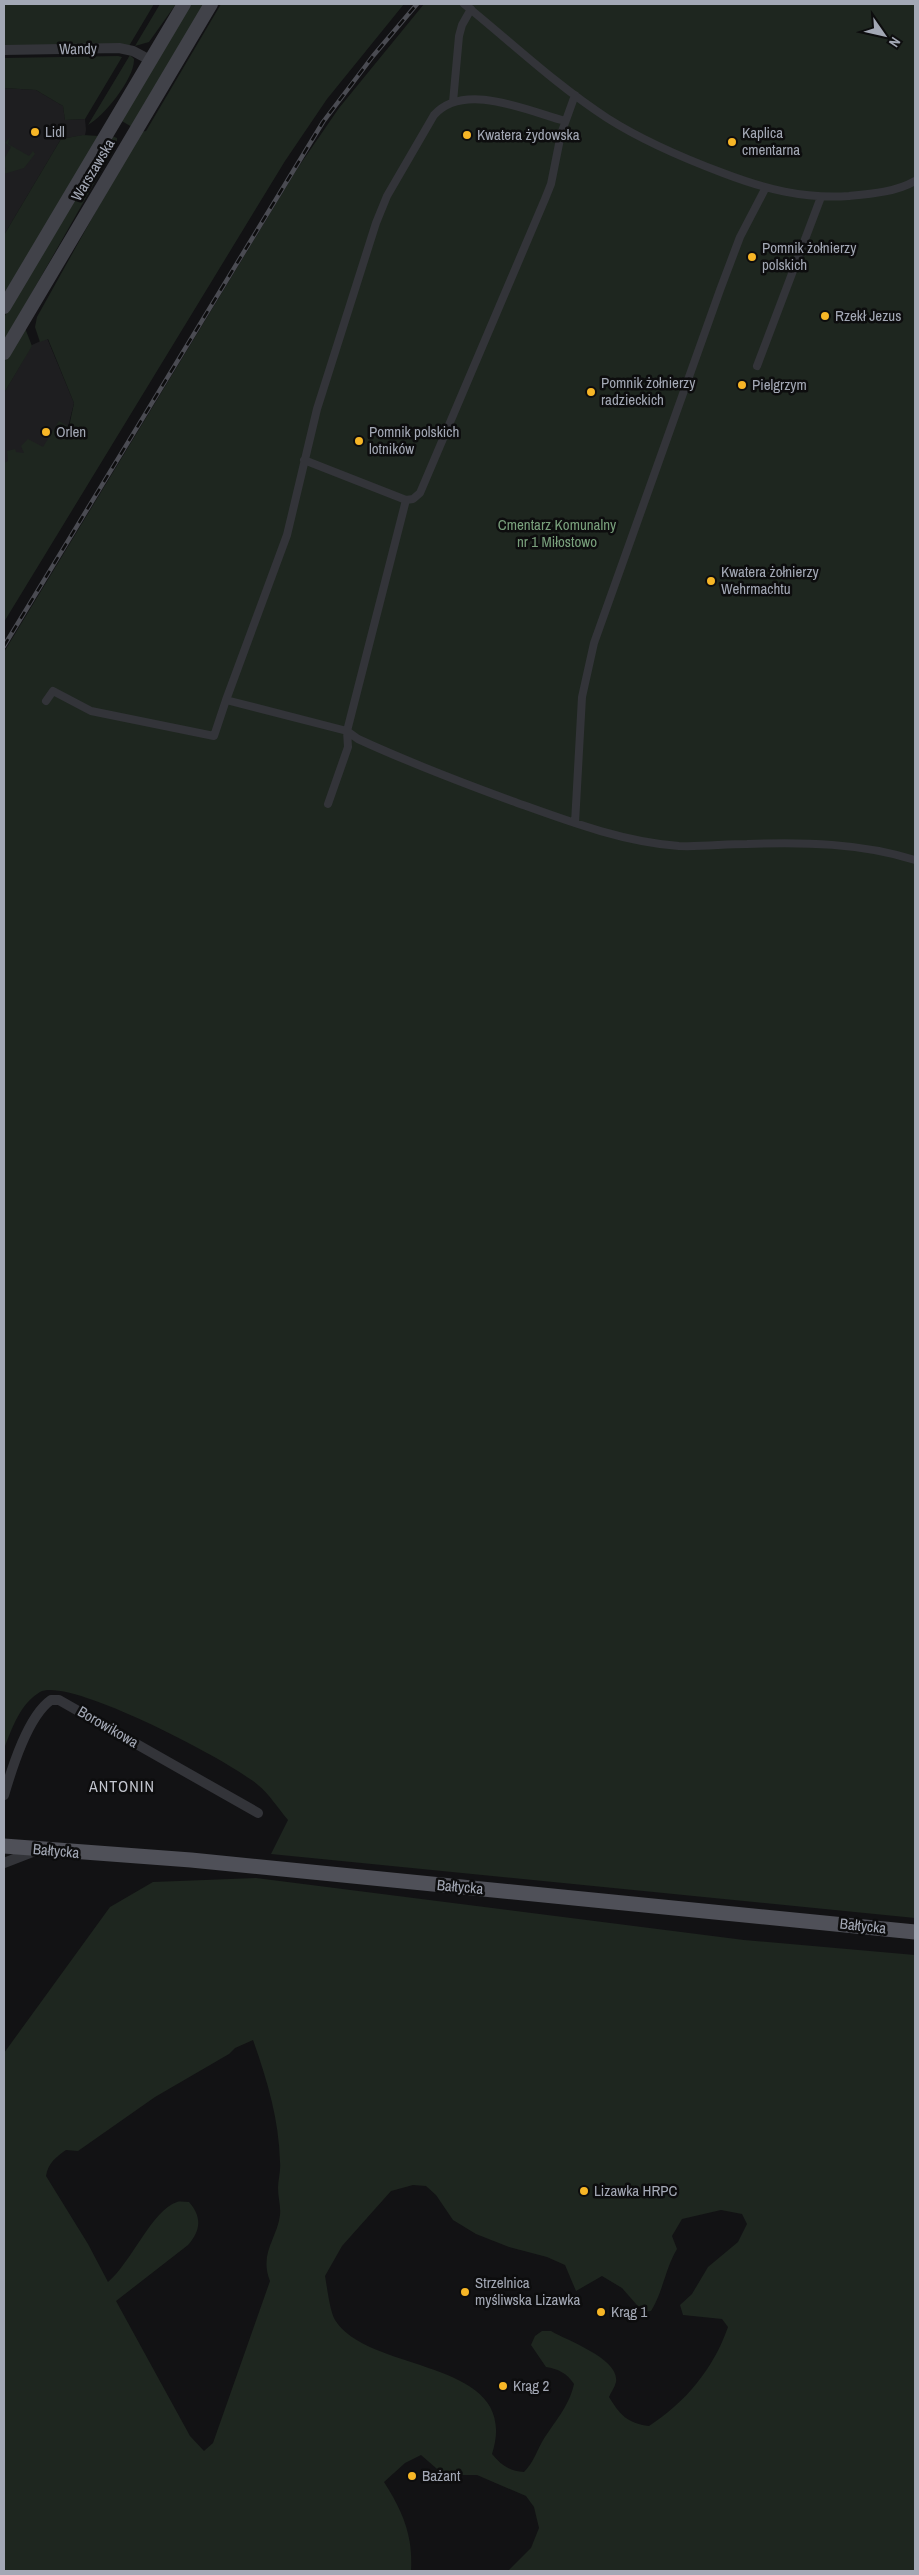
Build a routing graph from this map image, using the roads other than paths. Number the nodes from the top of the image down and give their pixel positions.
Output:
1 (184, 4) edge
2 (211, 4) edge
3 (464, 4) edge
4 (471, 9) junction
5 (4, 50) edge
6 (150, 60) junction
7 (575, 95) junction
8 (453, 102) junction
9 (564, 121) junction
10 (111, 125) junction
11 (125, 148) junction
12 (915, 181) edge
13 (765, 189) junction
14 (821, 197) junction
15 (4, 307) edge
16 (4, 353) edge
17 (757, 366) dead end
18 (304, 460) junction
19 (406, 500) junction
20 (226, 700) junction
21 (46, 701) dead end
22 (347, 731) junction
23 (328, 804) dead end
24 (575, 823) junction
25 (915, 860) edge
26 (4, 1795) edge
27 (258, 1813) dead end
28 (4, 1846) edge
29 (40, 1849) junction
30 (4, 1864) edge
31 (915, 1932) edge

1 - 6 main road, Warszawska
2 - 11 main road, Warszawska
3 - 4 street
4 - 7 street
4 - 8 street
5 - 6 street, Wandy
6 - 10 main road, Warszawska
7 - 9 street
7 - 13 street
8 - 9 street
8 - 18 street
9 - 19 street
10 - 11 main road
10 - 15 main road, Warszawska
11 - 16 main road, Warszawska
12 - 14 street
13 - 14 street
13 - 24 street
14 - 17 street
18 - 19 street
18 - 20 street
19 - 22 street
20 - 21 street
20 - 22 street
22 - 23 street
22 - 24 street
24 - 25 street
26 - 27 street, Borowikowa
28 - 29 main road, Bałtycka
29 - 30 street
29 - 31 main road, Bałtycka

